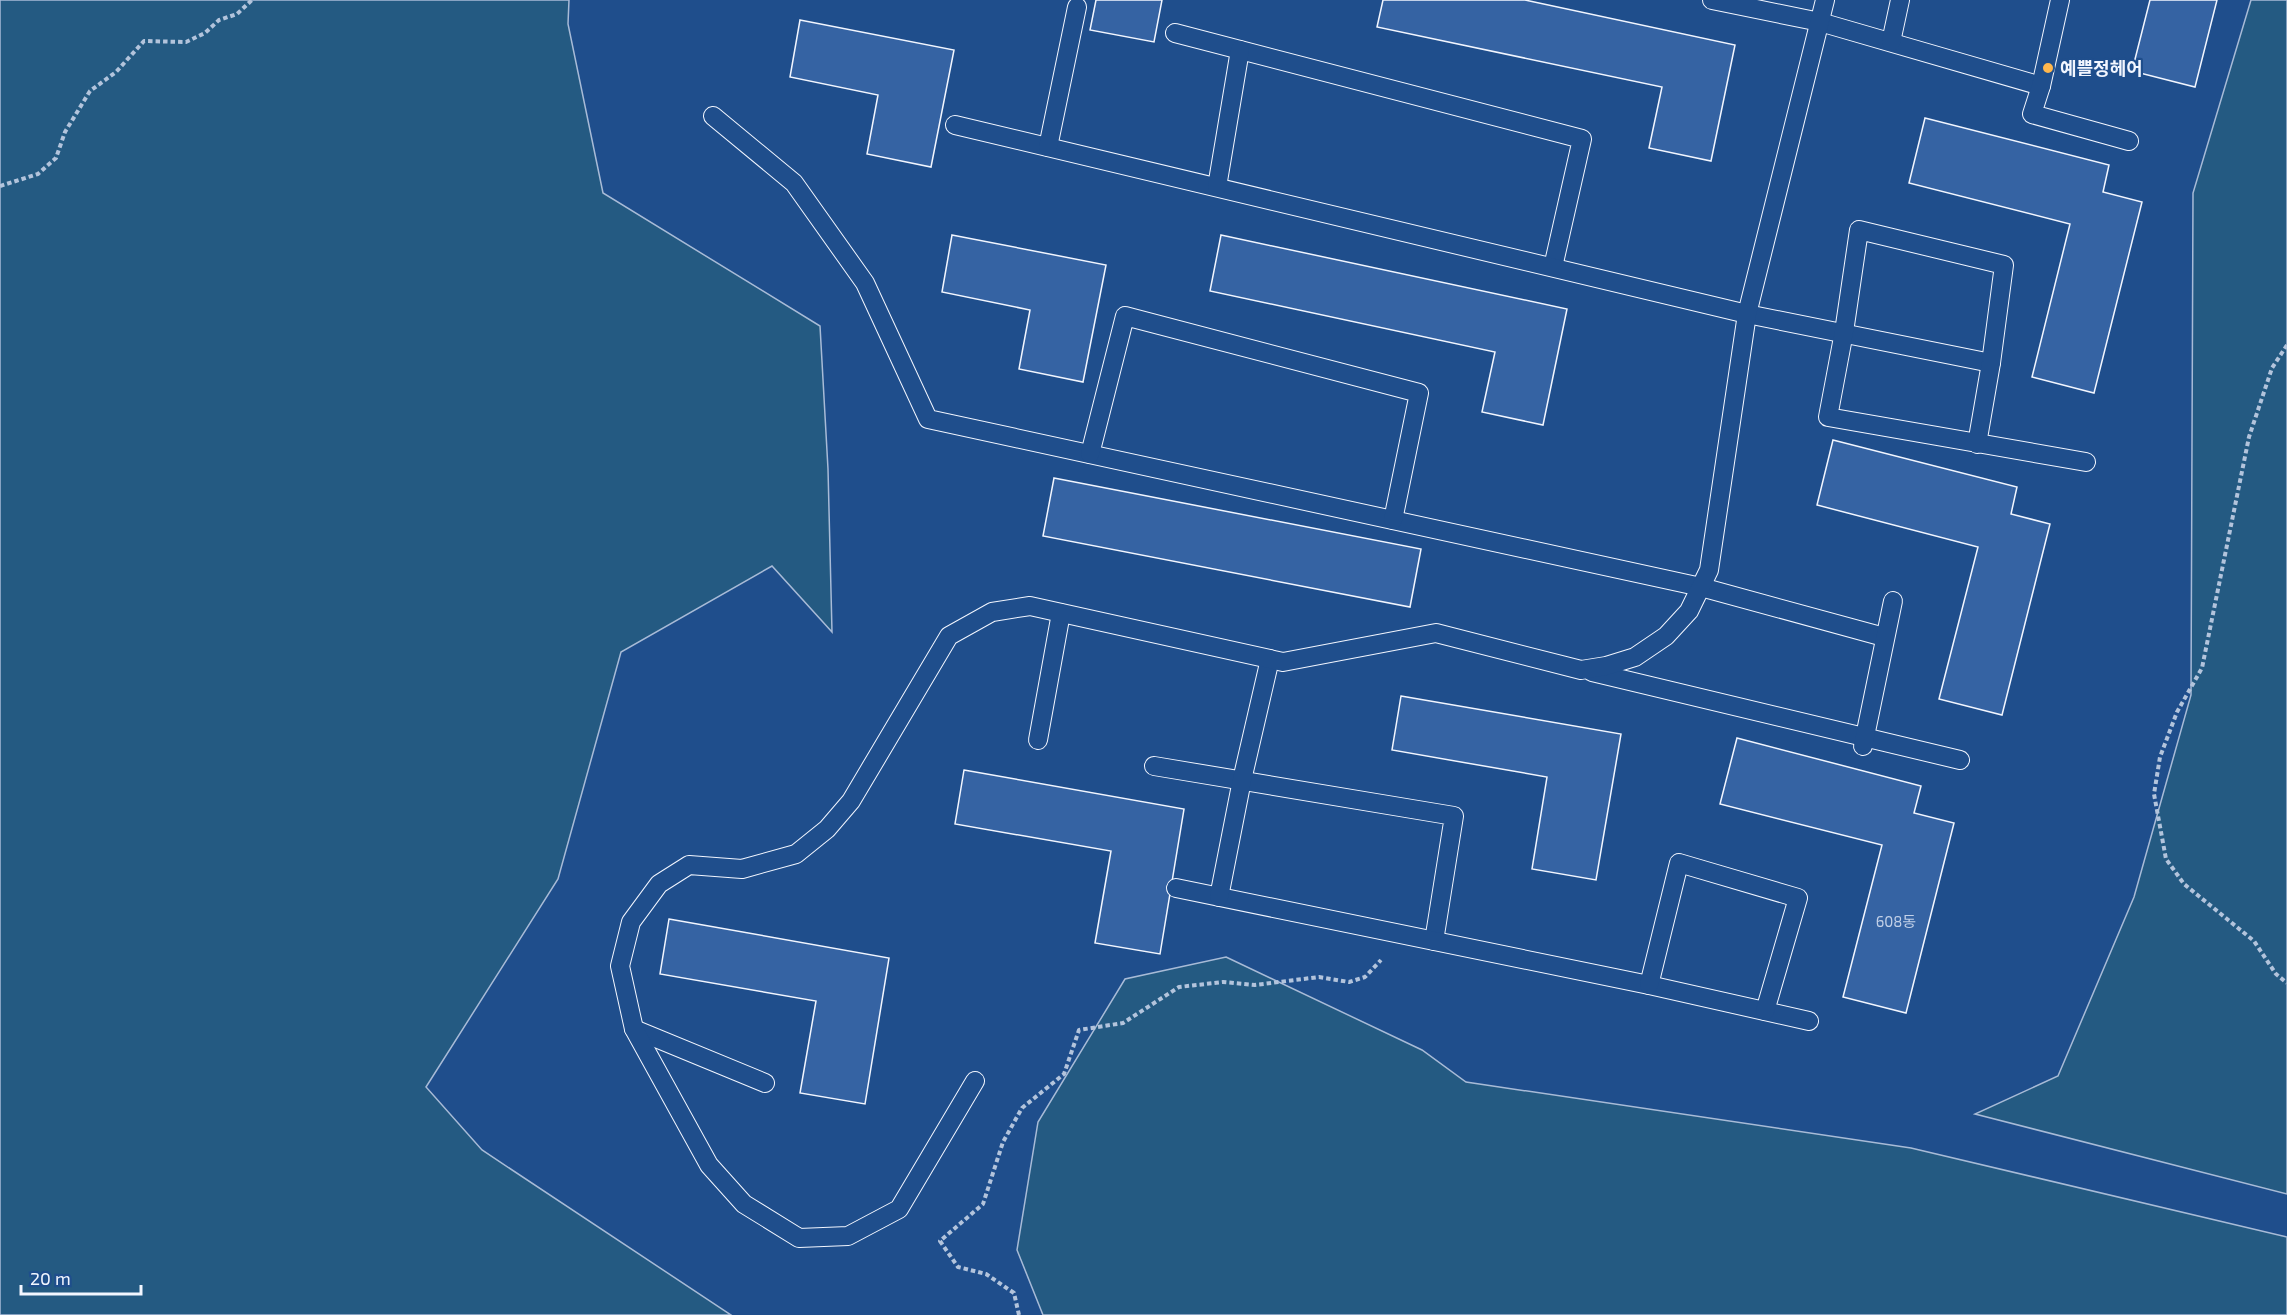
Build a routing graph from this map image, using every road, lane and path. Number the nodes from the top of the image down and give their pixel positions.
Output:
1 (252, 0) edge
2 (1712, 0) edge
3 (1825, 0) edge
4 (1900, 0) edge
5 (2060, 0) edge
6 (1077, 6) dead end
7 (1820, 22) junction
8 (1175, 33) dead end
9 (1891, 42) junction
10 (1240, 50) junction
11 (2041, 86) junction
12 (713, 116) dead end
13 (955, 125) dead end
14 (2129, 141) dead end
15 (1048, 147) junction
16 (0, 186) edge
17 (1217, 187) junction
18 (1553, 267) junction
19 (1747, 314) junction
20 (1844, 332) junction
21 (2287, 345) edge
22 (1991, 363) junction
23 (1977, 444) junction
24 (1090, 454) junction
25 (2086, 462) dead end
26 (1393, 520) junction
27 (1701, 587) junction
28 (1893, 600) dead end
29 (1061, 613) junction
30 (1884, 637) junction
31 (1270, 659) junction
32 (1581, 670) junction
33 (1038, 740) dead end
34 (1863, 742) junction
35 (1960, 760) dead end
36 (1154, 765) dead end
37 (1242, 780) junction
38 (1176, 888) dead end
39 (1219, 897) junction
40 (1404, 935) junction
41 (1434, 941) junction
42 (2287, 982) edge
43 (1649, 985) junction
44 (1765, 1011) junction
45 (1809, 1021) dead end
46 (634, 1029) junction
47 (975, 1082) dead end
48 (765, 1083) dead end
49 (1019, 1315) edge

1 - 16 path
2 - 7 lane
3 - 7 lane
4 - 9 lane
5 - 11 lane
6 - 15 lane
7 - 9 lane
7 - 19 lane
8 - 10 lane
9 - 11 lane
10 - 17 lane
10 - 18 lane
11 - 14 lane
12 - 24 lane
13 - 15 lane
15 - 17 lane
17 - 18 lane
18 - 19 lane
19 - 20 lane
19 - 27 lane
20 - 22 lane
20 - 22 lane
20 - 23 lane
21 - 42 path
22 - 23 lane
23 - 25 lane
24 - 26 lane
24 - 26 lane
26 - 27 lane
27 - 30 lane
27 - 32 lane
28 - 30 lane
29 - 31 lane
29 - 33 lane
29 - 46 lane
30 - 34 lane
31 - 32 lane
31 - 37 lane
32 - 34 lane
34 - 35 lane
36 - 37 lane
37 - 39 lane
37 - 41 lane
38 - 39 lane
39 - 40 lane
40 - 41 lane
40 - 49 path
41 - 43 lane
43 - 44 lane
43 - 44 lane
44 - 45 lane
46 - 47 lane
46 - 48 lane

